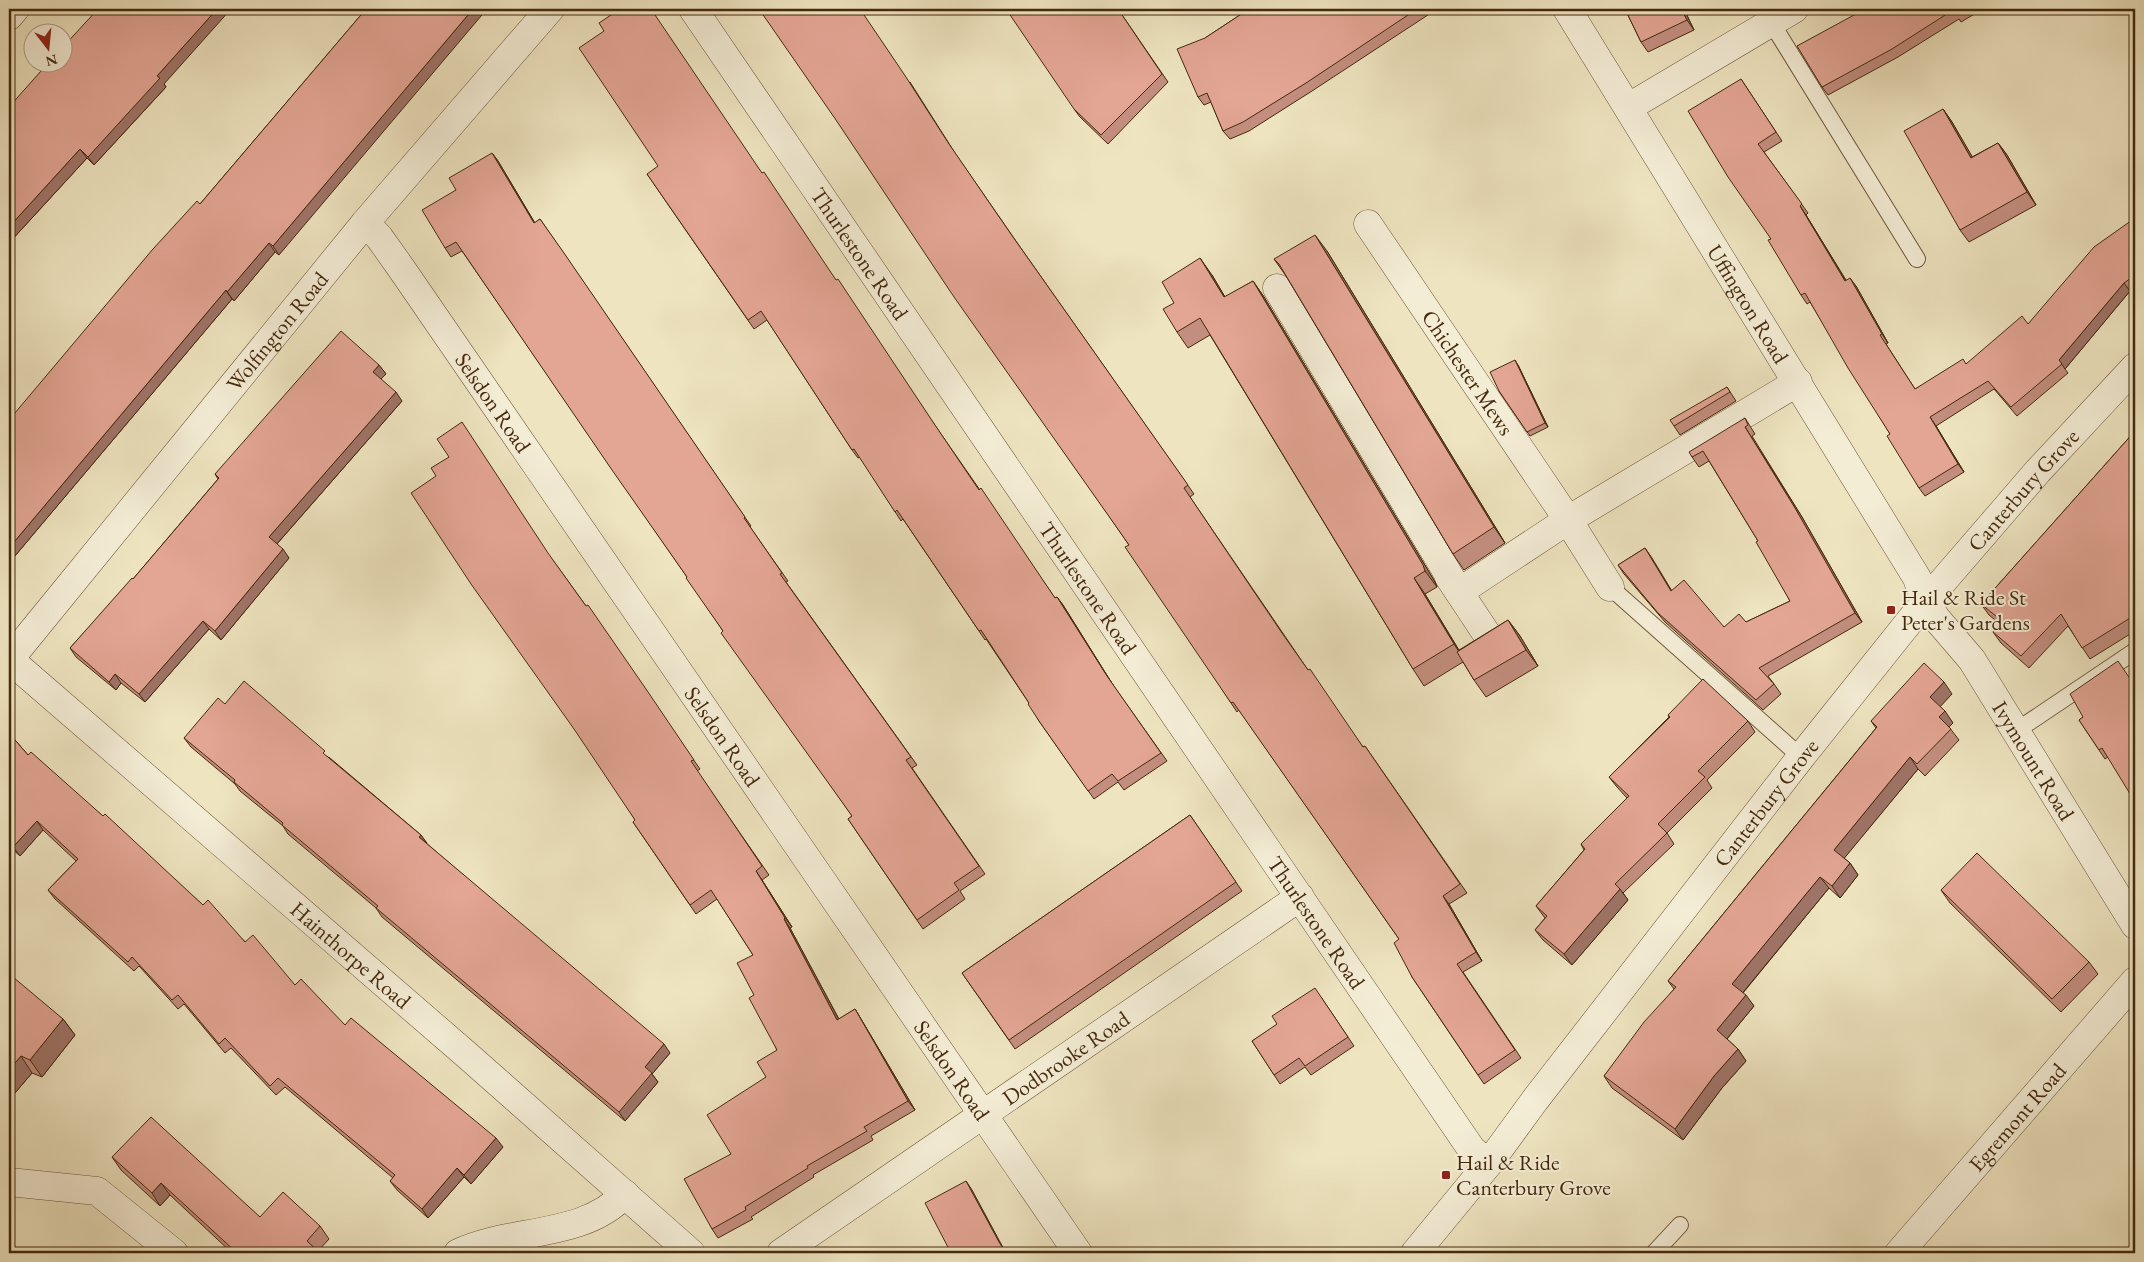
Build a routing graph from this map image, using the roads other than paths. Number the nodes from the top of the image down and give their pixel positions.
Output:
1 (15, 9) edge
2 (550, 9) edge
3 (693, 9) edge
4 (1567, 9) edge
5 (1782, 15) edge
6 (9, 16) edge
7 (1629, 107) junction
8 (366, 223) junction
9 (1368, 224) dead end
10 (1916, 259) dead end
11 (1271, 295) dead end
12 (2135, 367) edge
13 (1798, 382) junction
14 (1568, 520) junction
15 (1610, 587) joint
16 (1459, 592) junction
17 (1925, 602) junction
18 (1486, 633) edge
19 (2135, 651) edge
20 (9, 659) edge
21 (2016, 731) junction
22 (1801, 757) junction
23 (1300, 897) junction
24 (2135, 925) edge
25 (2135, 981) edge
26 (982, 1115) junction
27 (1489, 1163) junction
28 (9, 1182) edge
29 (625, 1194) junction
30 (1680, 1224) dead end
31 (174, 1253) edge
32 (458, 1253) edge
33 (691, 1253) edge
34 (781, 1253) edge
35 (1078, 1253) edge
36 (1415, 1253) edge
37 (1654, 1253) edge
38 (1899, 1253) edge

1 - 6 street
2 - 8 street, Wolfington Road
3 - 23 street, Thurlestone Road
4 - 7 street, Uffington Road
5 - 7 street
5 - 10 lane
7 - 13 street, Uffington Road
8 - 20 street, Wolfington Road
8 - 26 street, Selsdon Road
9 - 14 street, Chichester Mews
11 - 16 street
12 - 17 street, Canterbury Grove
13 - 14 street
13 - 17 street, Uffington Road
14 - 15 street, Chichester Mews
14 - 16 street
15 - 22 lane
16 - 18 street
17 - 21 street, Ivymount Road
17 - 22 street, Canterbury Grove
19 - 21 lane
20 - 29 street, Hainthorpe Road
21 - 24 street, Ivymount Road
22 - 27 street, Canterbury Grove
23 - 26 street, Dodbrooke Road
23 - 27 street, Thurlestone Road
25 - 38 street, Egremont Road
26 - 34 street, Dodbrooke Road
26 - 35 street, Selsdon Road
27 - 36 street, Canterbury Grove
28 - 31 street
29 - 32 street
29 - 33 street, Hainthorpe Road
30 - 37 lane

